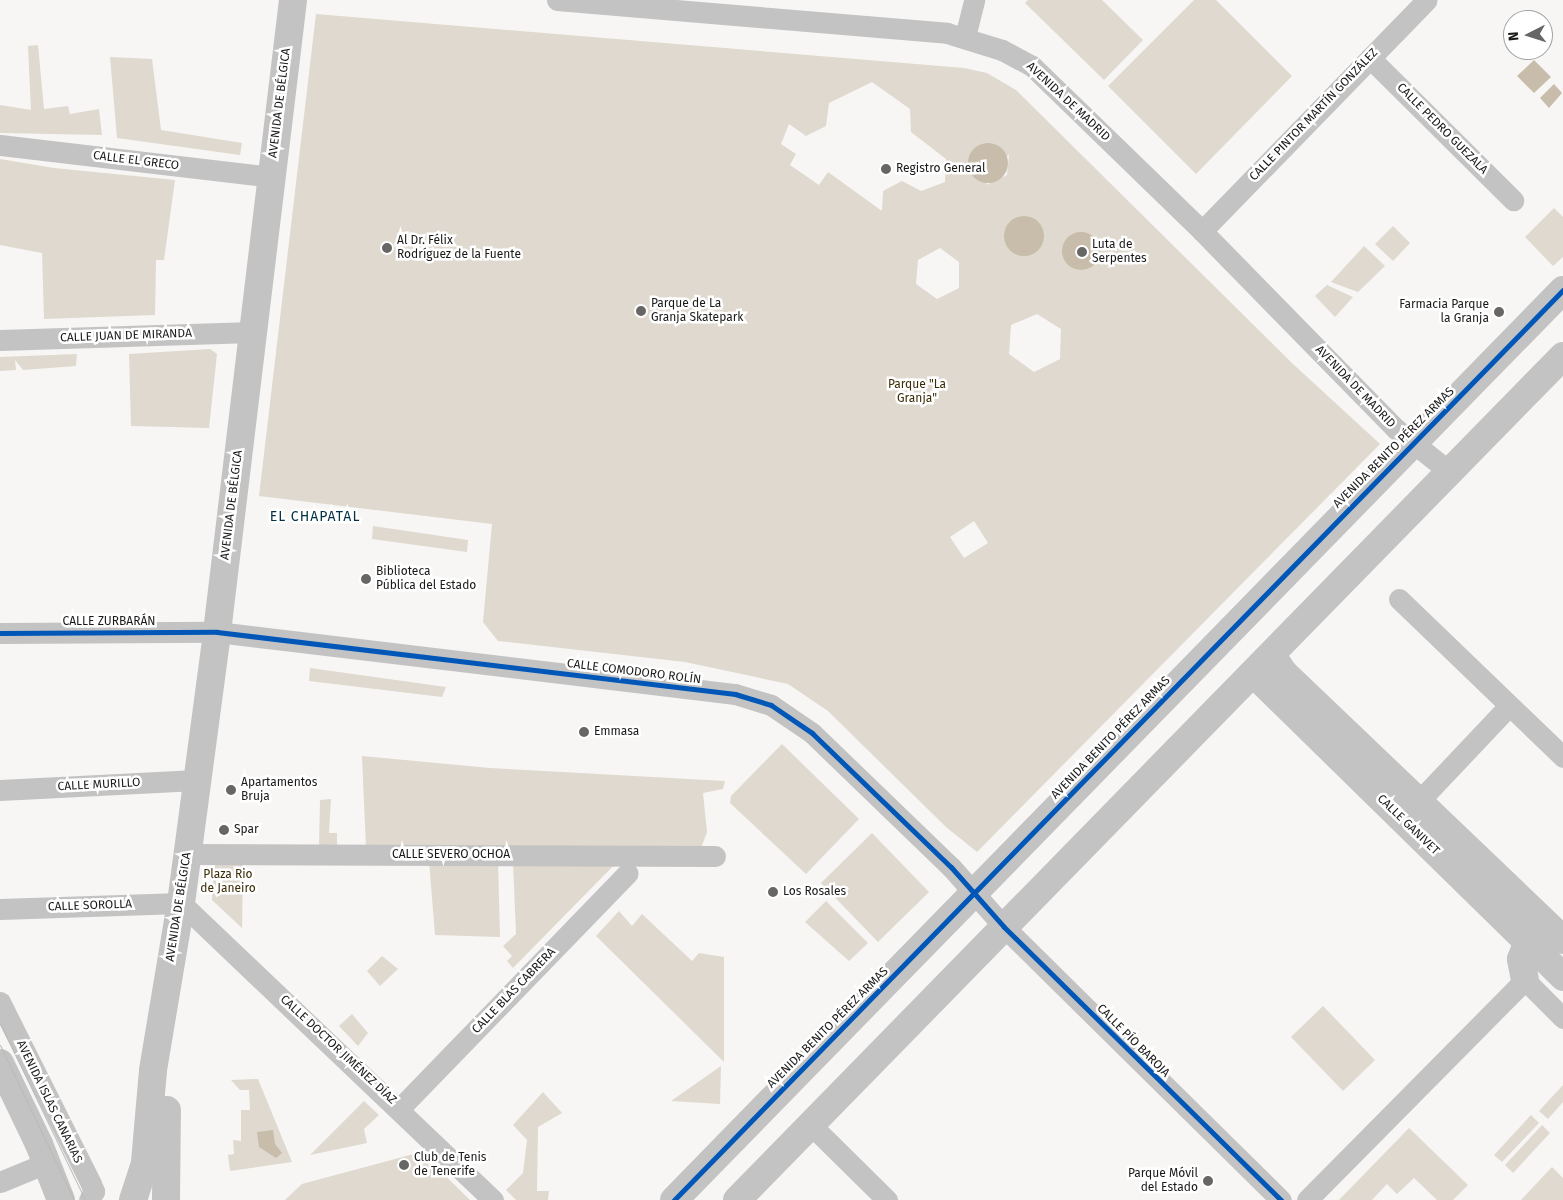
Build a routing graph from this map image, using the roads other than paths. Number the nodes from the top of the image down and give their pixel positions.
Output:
1 (292, 0) edge
2 (557, 0) edge
3 (974, 0) edge
4 (1426, 0) edge
5 (753, 8) edge
6 (965, 36) junction
7 (1370, 58) junction
8 (0, 145) edge
9 (272, 177) junction
10 (1513, 200) dead end
11 (1202, 231) junction
12 (1563, 290) edge
13 (253, 332) junction
14 (0, 340) edge
15 (1563, 356) edge
16 (1414, 442) junction
17 (1451, 473) junction
18 (1399, 599) dead end
19 (217, 632) junction
20 (0, 633) edge
21 (1263, 664) junction
22 (1509, 706) junction
23 (1563, 757) edge
24 (197, 780) junction
25 (0, 790) edge
26 (1411, 809) junction
27 (187, 854) junction
28 (715, 856) dead end
29 (628, 873) dead end
30 (974, 894) junction
31 (181, 903) junction
32 (0, 909) edge
33 (1004, 927) junction
34 (1546, 935) edge
35 (1563, 977) edge
36 (1525, 980) junction
37 (0, 1002) edge
38 (162, 1009) junction
39 (1563, 1018) edge
40 (0, 1063) edge
41 (400, 1108) junction
42 (811, 1125) junction
43 (46, 1162) junction
44 (0, 1182) edge
45 (61, 1200) edge
46 (89, 1200) edge
47 (133, 1200) edge
48 (166, 1200) edge
49 (493, 1200) edge
50 (674, 1200) edge
51 (737, 1200) edge
52 (888, 1200) edge
53 (1281, 1200) edge
54 (1307, 1200) edge

1 - 9 street, AVENIDA DE BÉLGICA
2 - 5 street, AVENIDA DE MADRID
3 - 6 street
4 - 7 street, CALLE PINTOR MARTÍN GONZÁLEZ
5 - 6 street, AVENIDA DE MADRID
6 - 11 street, AVENIDA DE MADRID
7 - 10 street, CALLE PEDRO GUEZALA
7 - 11 street, CALLE PINTOR MARTÍN GONZÁLEZ
8 - 9 street, CALLE EL GRECO
9 - 13 street, AVENIDA DE BÉLGICA
11 - 16 street, AVENIDA DE MADRID
12 - 16 street, AVENIDA BENITO PÉREZ ARMAS
13 - 14 street, CALLE JUAN DE MIRANDA
13 - 19 street, AVENIDA DE BÉLGICA
15 - 17 street
16 - 17 street, AVENIDA DE MADRID
16 - 30 street, AVENIDA BENITO PÉREZ ARMAS
17 - 21 street
18 - 22 street
19 - 20 street, CALLE ZURBARÁN
19 - 24 street, AVENIDA DE BÉLGICA
19 - 30 street, CALLE COMODORO ROLÍN
21 - 26 street, CALLE GANIVET
21 - 33 street
22 - 23 street
22 - 26 street
24 - 25 street, CALLE MURILLO
24 - 27 street, AVENIDA DE BÉLGICA
26 - 34 street, CALLE GANIVET
27 - 28 street, CALLE SEVERO OCHOA
27 - 31 street, AVENIDA DE BÉLGICA
29 - 41 street, CALLE BLAS CABRERA
30 - 33 street, CALLE PÍO BAROJA
30 - 50 street, AVENIDA BENITO PÉREZ ARMAS
31 - 32 street, CALLE SOROLLA
31 - 38 street, AVENIDA DE BÉLGICA
31 - 41 street, CALLE DOCTOR JIMÉNEZ DÍAZ
33 - 42 street
33 - 53 street, CALLE PÍO BAROJA
34 - 35 street, CALLE GANIVET
34 - 36 street
36 - 39 street
36 - 54 street
37 - 46 street, AVENIDA ISLAS CANARIAS
38 - 47 street, AVENIDA DE BÉLGICA
38 - 48 street, AVENIDA DE BÉLGICA
40 - 43 street
41 - 49 street, CALLE DOCTOR JIMÉNEZ DÍAZ
42 - 51 street
42 - 52 street
43 - 44 street
43 - 45 street

